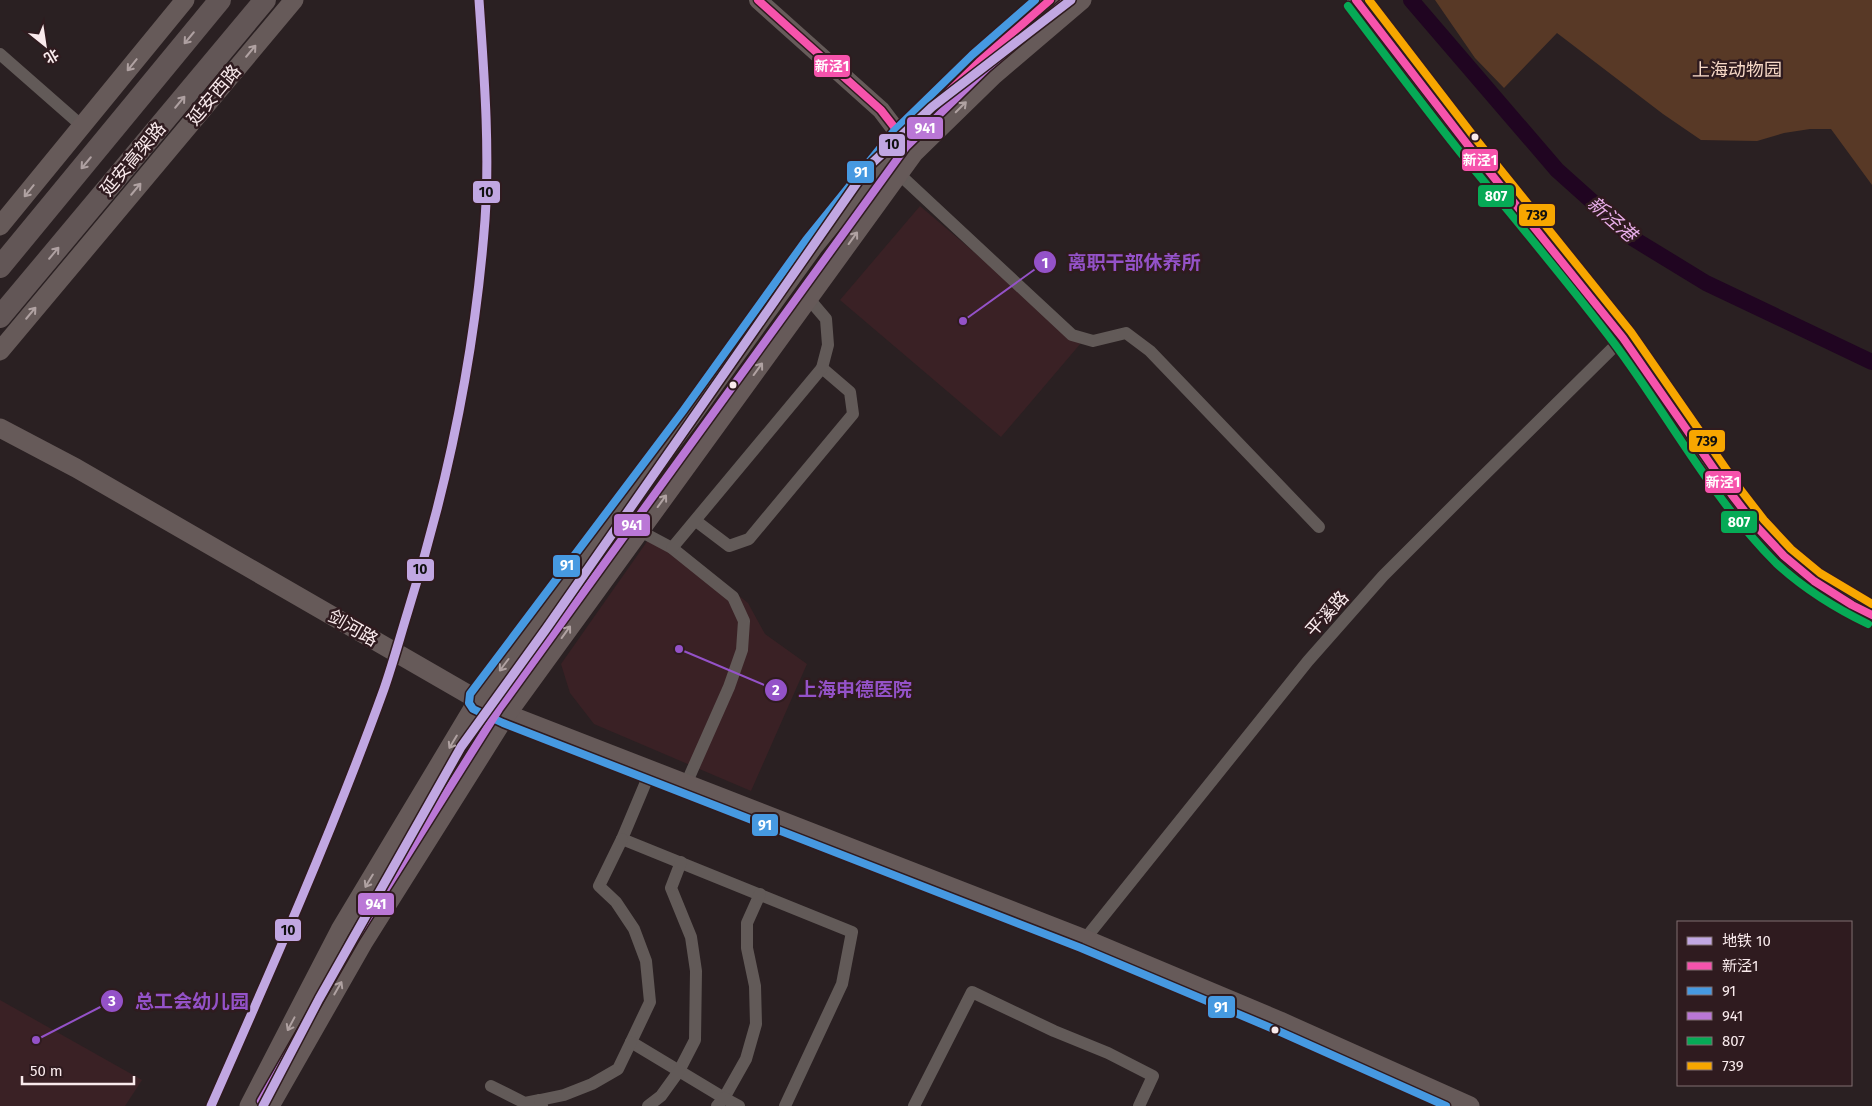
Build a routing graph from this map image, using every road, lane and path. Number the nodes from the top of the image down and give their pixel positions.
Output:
1 (185, 0) edge
2 (220, 0) edge
3 (265, 0) edge
4 (294, 0) edge
5 (758, 0) edge
6 (1050, 0) edge
7 (1082, 0) edge
8 (1356, 0) edge
9 (0, 54) edge
10 (82, 126) junction
11 (902, 137) junction
12 (914, 153) junction
13 (899, 174) junction
14 (0, 226) edge
15 (0, 267) edge
16 (808, 299) junction
17 (0, 317) edge
18 (1623, 338) junction
19 (0, 350) edge
20 (822, 368) junction
21 (0, 428) edge
22 (696, 521) junction
23 (1319, 527) dead end
24 (640, 531) junction
25 (672, 548) junction
26 (1872, 615) edge
27 (478, 700) junction
28 (507, 714) junction
29 (650, 770) junction
30 (686, 784) junction
31 (622, 839) junction
32 (680, 862) junction
33 (760, 894) junction
34 (1085, 938) junction
35 (630, 1042) junction
36 (679, 1071) junction
37 (491, 1086) dead end
38 (720, 1102) edge
39 (541, 1103) edge
40 (249, 1106) edge
41 (270, 1106) edge
42 (648, 1106) edge
43 (739, 1106) edge
44 (785, 1106) edge
45 (914, 1106) edge
46 (1139, 1106) edge
47 (1470, 1106) edge

1 -> 10 main road
2 -> 15 highway, 延安高架路
17 -> 3 highway, 延安高架路
19 -> 4 main road, 延安西路
5 - 11 street
6 - 11 main road
12 -> 7 main road
8 - 18 street
9 - 10 street
10 -> 14 main road
11 - 12 street
11 -> 27 main road
12 - 13 main road
16 -> 13 main road
13 - 23 street
16 - 20 street
24 -> 16 main road
18 - 26 street
18 - 34 street, 平溪路
20 - 22 street
20 - 22 street
21 - 27 main road, 剑河路
22 - 25 street
24 - 25 street
28 -> 24 main road
25 - 30 street
27 - 28 main road, 剑河路
27 -> 40 main road
28 - 29 main road, 剑河路
41 -> 28 main road
29 - 30 main road, 剑河路
29 - 31 street
30 - 34 main road, 剑河路
31 - 32 street
31 - 35 street
32 - 33 street
32 - 36 street
33 - 38 street
33 - 44 street
34 - 47 main road, 剑河路
35 - 36 street
35 - 39 street
36 - 38 street
36 - 42 street
37 - 39 street
38 - 43 street
45 - 46 street

